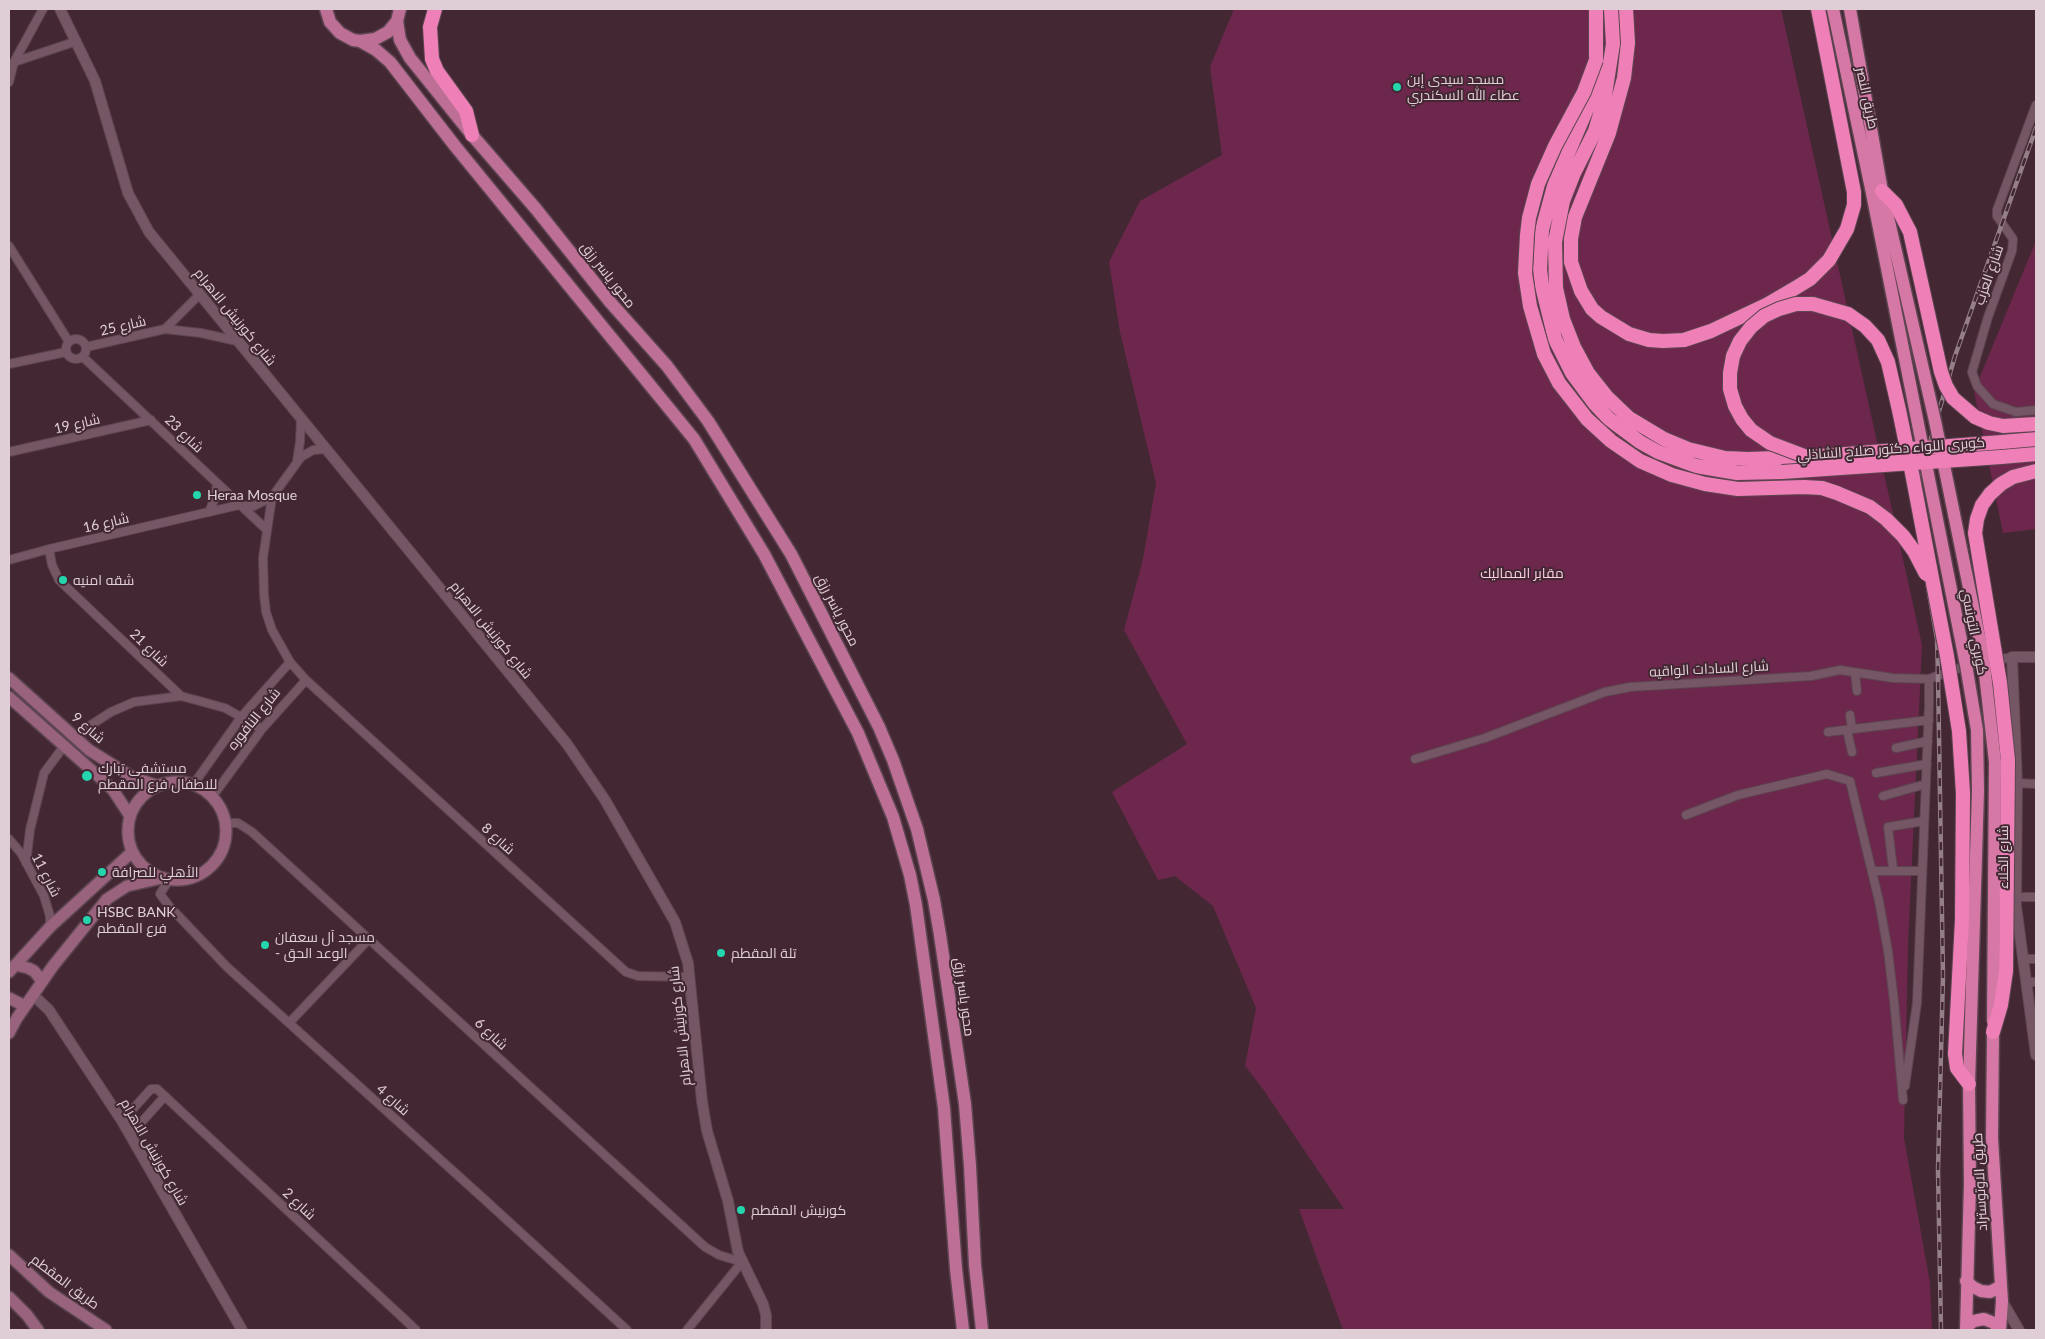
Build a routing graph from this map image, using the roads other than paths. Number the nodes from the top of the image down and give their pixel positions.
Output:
1 (44, 9) edge
2 (60, 9) edge
3 (326, 9) edge
4 (435, 9) edge
5 (1596, 9) edge
6 (1611, 9) edge
7 (1626, 9) edge
8 (1818, 9) edge
9 (1832, 9) edge
10 (1850, 9) edge
11 (398, 15) edge
12 (77, 41) junction
13 (360, 41) junction
14 (1596, 60) junction
15 (14, 62) junction
16 (9, 82) edge
17 (2036, 105) edge
18 (472, 135) junction
19 (1877, 192) junction
20 (9, 246) edge
21 (199, 295) junction
22 (165, 330) junction
23 (237, 341) junction
24 (69, 342) junction
25 (86, 347) junction
26 (66, 352) junction
27 (83, 357) junction
28 (9, 364) edge
29 (2036, 410) edge
30 (301, 419) junction
31 (151, 420) junction
32 (2036, 424) edge
33 (2036, 439) edge
34 (326, 449) junction
35 (9, 452) edge
36 (2036, 454) edge
37 (1807, 456) junction
38 (296, 463) junction
39 (2036, 471) edge
40 (217, 484) junction
41 (272, 497) junction
42 (240, 505) junction
43 (209, 512) junction
44 (267, 530) junction
45 (49, 549) junction
46 (9, 560) edge
47 (1936, 599) junction
48 (2012, 657) junction
49 (2036, 657) edge
50 (290, 662) junction
51 (1855, 673) junction
52 (9, 678) edge
53 (1929, 679) junction
54 (306, 680) junction
55 (1857, 691) dead end
56 (9, 696) edge
57 (180, 696) junction
58 (1850, 715) dead end
59 (242, 716) junction
60 (1929, 720) junction
61 (262, 729) junction
62 (1850, 729) junction
63 (1828, 732) dead end
64 (74, 736) junction
65 (1928, 741) junction
66 (64, 746) junction
67 (1896, 748) dead end
68 (1852, 752) dead end
69 (1415, 759) dead end
70 (1927, 764) junction
71 (1876, 772) dead end
72 (2017, 783) junction
73 (1926, 784) junction
74 (2036, 784) edge
75 (193, 785) junction
76 (158, 786) junction
77 (1883, 796) dead end
78 (212, 797) junction
79 (1686, 815) dead end
80 (130, 816) junction
81 (1924, 821) junction
82 (226, 823) junction
83 (9, 838) edge
84 (132, 852) junction
85 (26, 863) junction
86 (1893, 870) junction
87 (1872, 871) junction
88 (1922, 871) junction
89 (165, 879) junction
90 (2016, 897) junction
91 (2036, 897) edge
92 (50, 927) junction
93 (369, 940) junction
94 (2022, 959) junction
95 (2036, 959) edge
96 (12, 969) edge
97 (690, 977) junction
98 (42, 982) junction
99 (2031, 982) edge
100 (32, 995) junction
101 (9, 998) edge
102 (25, 1006) junction
103 (290, 1023) junction
104 (2034, 1024) edge
105 (1993, 1032) junction
106 (9, 1033) edge
107 (2035, 1043) edge
108 (2036, 1055) edge
109 (1969, 1084) junction
110 (165, 1096) junction
111 (122, 1121) junction
112 (130, 1135) junction
113 (9, 1255) edge
114 (742, 1262) junction
115 (1966, 1281) junction
116 (2001, 1286) junction
117 (9, 1297) edge
118 (2002, 1301) junction
119 (1966, 1329) edge
120 (38, 1330) edge
121 (106, 1330) edge
122 (242, 1330) edge
123 (416, 1330) edge
124 (627, 1330) edge
125 (687, 1330) edge
126 (766, 1330) edge
127 (963, 1330) edge
128 (982, 1330) edge
129 (2000, 1330) edge
130 (2019, 1330) edge

1 - 15 street
2 - 12 street, شارع كورنيش الاهرام
3 - 13 main road
4 - 18 highway
5 - 14 highway, كوبرى اللواء دكتور صلاح الشاذلي
6 - 37 highway, كوبرى اللواء دكتور صلاح الشاذلي
7 - 8 highway
9 - 19 highway, طريق النصر
10 - 19 highway, طريق النصر
11 - 13 main road
11 - 18 main road, محور ياسر رزق
12 - 15 street
12 - 21 street, شارع كورنيش الاهرام
13 - 127 main road
14 - 36 highway, كوبرى اللواء دكتور صلاح الشاذلي, bridge
14 - 47 highway, bridge
15 - 16 street
17 - 29 street, شارع العزب
18 - 128 main road, محور ياسر رزق
19 - 32 highway, bridge
19 - 105 highway, كوبري التونسي, bridge
19 - 109 highway, كوبري التونسي, bridge
20 - 24 street
21 - 22 street, شارع 25
21 - 23 street, شارع كورنيش الاهرام
22 - 23 street, شارع 25
22 - 25 street, شارع 25
23 - 30 street, شارع كورنيش الاهرام
24 - 25 street
24 - 26 street
25 - 27 street
26 - 27 street
26 - 28 street
27 - 31 street, شارع 23
30 - 34 street, شارع كورنيش الاهرام
30 - 38 street
31 - 35 street, شارع 19
31 - 40 street, شارع 23
33 - 37 highway, كوبرى اللواء دكتور صلاح الشاذلي, bridge
34 - 38 street
34 - 97 street, شارع كورنيش الاهرام
37 - 47 highway, bridge
38 - 41 street
39 - 105 highway, bridge
40 - 42 street, شارع 23
40 - 43 street
41 - 42 street
41 - 44 street
42 - 43 street, شارع 16
42 - 44 street, شارع 23
43 - 45 street, شارع 16
44 - 50 street
45 - 46 street, شارع 16
45 - 57 street, شارع 21
47 - 109 highway, bridge
48 - 49 street
48 - 53 street, شارع السادات الواقيه
48 - 72 street, شارع الخلاء
50 - 54 street
50 - 59 street, شارع النافوره
51 - 53 street, شارع السادات الواقيه
51 - 55 street
51 - 69 street, شارع السادات الواقيه
52 - 64 main road, شارع 9
53 - 60 street
54 - 61 street, شارع النافوره
54 - 97 street, شارع 8
56 - 66 main road
57 - 59 street, شارع 21
57 - 64 street
58 - 62 street
59 - 61 street, شارع 21
59 - 75 street, شارع النافوره
60 - 62 street
60 - 65 street
61 - 78 street, شارع النافوره
62 - 63 street
62 - 68 street
64 - 76 main road, شارع 9
65 - 67 street
65 - 70 street
66 - 80 main road
66 - 85 street
70 - 71 street
70 - 73 street
72 - 74 street
72 - 90 street, شارع الخلاء
73 - 77 street
73 - 81 street
75 - 76 main road
75 - 78 main road
76 - 80 main road
78 - 82 main road
79 - 87 street
80 - 84 main road
81 - 86 street
81 - 88 street
82 - 89 main road
82 - 93 street, شارع 6
83 - 85 street, شارع 11
84 - 89 main road
84 - 92 main road
85 - 92 street, شارع 11
86 - 87 street
86 - 88 street
87 - 88 street
89 - 98 main road
89 - 103 street, شارع 4
90 - 91 street
90 - 94 street, شارع الخلاء
92 - 96 main road
93 - 103 street
93 - 114 street, شارع 6
94 - 95 street
94 - 99 street, شارع الخلاء
96 - 98 main road
97 - 114 street, شارع كورنيش الاهرام
98 - 100 main road
99 - 104 street, شارع الخلاء
100 - 102 main road
100 - 111 street, شارع كورنيش الاهرام
101 - 102 main road
102 - 106 main road
103 - 124 street, شارع 4
104 - 107 street, شارع الخلاء
105 - 116 highway, طريق الاوتوستراد
107 - 108 street, شارع الخلاء
109 - 115 highway, طريق الاوتوستراد
110 - 111 street
110 - 112 street
110 - 123 street, شارع 2
111 - 112 street, شارع كورنيش الاهرام
112 - 122 street, شارع كورنيش الاهرام
113 - 121 main road, طريق المقطم
114 - 125 street
114 - 126 street, شارع كورنيش الاهرام
115 - 116 highway
115 - 119 highway, طريق الاوتوستراد
116 - 118 highway, طريق الاوتوستراد
117 - 120 main road
118 - 129 highway, طريق الاوتوستراد
118 - 130 street
119 - 129 highway

